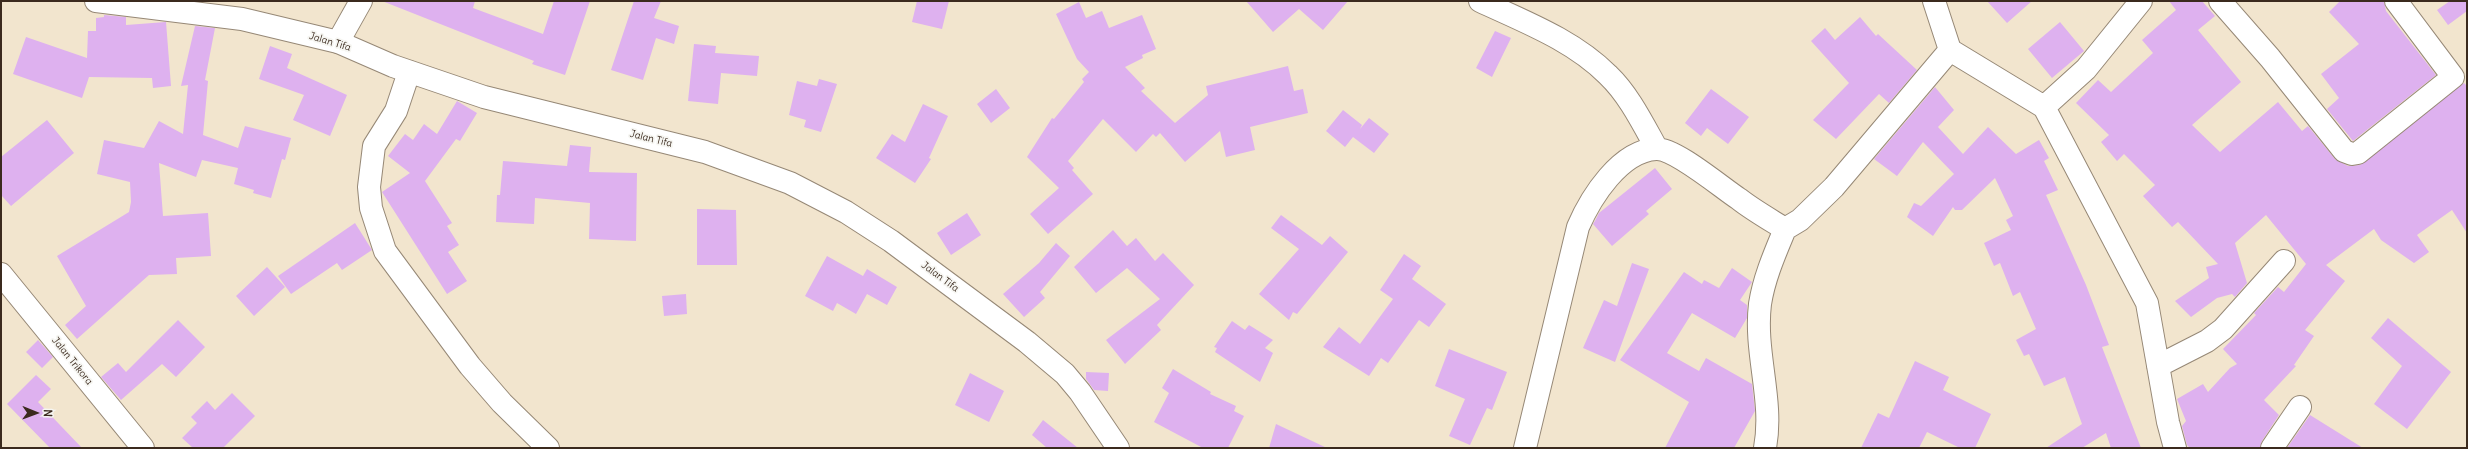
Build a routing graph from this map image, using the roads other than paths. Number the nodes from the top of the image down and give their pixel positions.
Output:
1 (96, 1) edge
2 (361, 1) edge
3 (1480, 1) edge
4 (1934, 1) edge
5 (2141, 1) edge
6 (2220, 1) edge
7 (2399, 2) edge
8 (338, 42) junction
9 (1950, 50) junction
10 (409, 72) junction
11 (2044, 107) junction
12 (1657, 149) junction
13 (1785, 229) junction
14 (2284, 261) dead end
15 (1, 274) edge
16 (2158, 366) junction
17 (2300, 407) dead end
18 (143, 448) edge
19 (548, 448) edge
20 (1118, 448) edge
21 (1525, 448) edge
22 (1765, 448) edge
23 (2176, 448) edge
24 (2272, 448) edge

1 - 8 street, Jalan Tifa
2 - 8 street
3 - 12 street
4 - 9 street
5 - 11 street
6 - 7 street
8 - 10 street, Jalan Tifa
9 - 11 street
9 - 13 street
10 - 19 street
10 - 20 street, Jalan Tifa
11 - 16 street
12 - 13 street
12 - 21 street
13 - 22 street
14 - 16 street
15 - 18 street, Jalan Trikora
16 - 23 street
17 - 24 street

